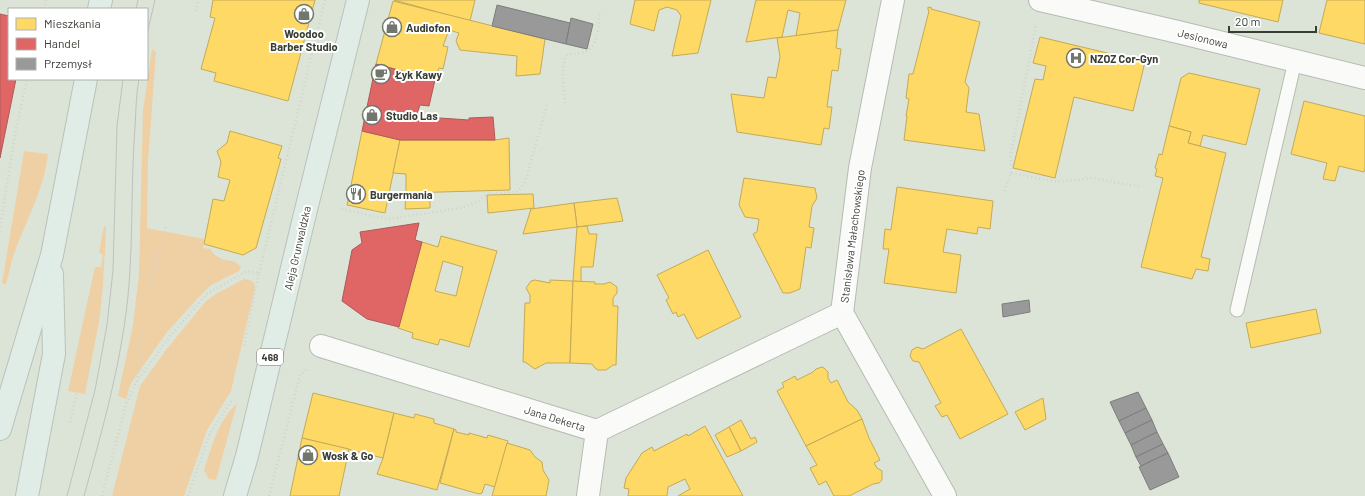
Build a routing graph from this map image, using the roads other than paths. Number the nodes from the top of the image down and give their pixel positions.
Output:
1 (358, 0) edge
2 (893, 0) edge
3 (1040, 0) edge
4 (1294, 61) junction
5 (1365, 78) edge
6 (86, 80) edge
7 (52, 255) junction
8 (1237, 310) dead end
9 (842, 313) junction
10 (321, 346) dead end
11 (0, 429) edge
12 (597, 431) junction
13 (27, 496) edge
14 (235, 496) edge
15 (588, 496) edge
16 (945, 496) edge

1 - 14 main road, Aleja Grunwaldzka / 468
2 - 9 street, Stanisława Małachowskiego
3 - 4 street, Jesionowa
4 - 5 street, Jesionowa
4 - 8 lane
6 - 7 main road
7 - 11 main road
7 - 13 main road
9 - 12 street, Jana Dekerta
9 - 16 street, Stanisława Małachowskiego
10 - 12 street, Jana Dekerta
12 - 15 street

